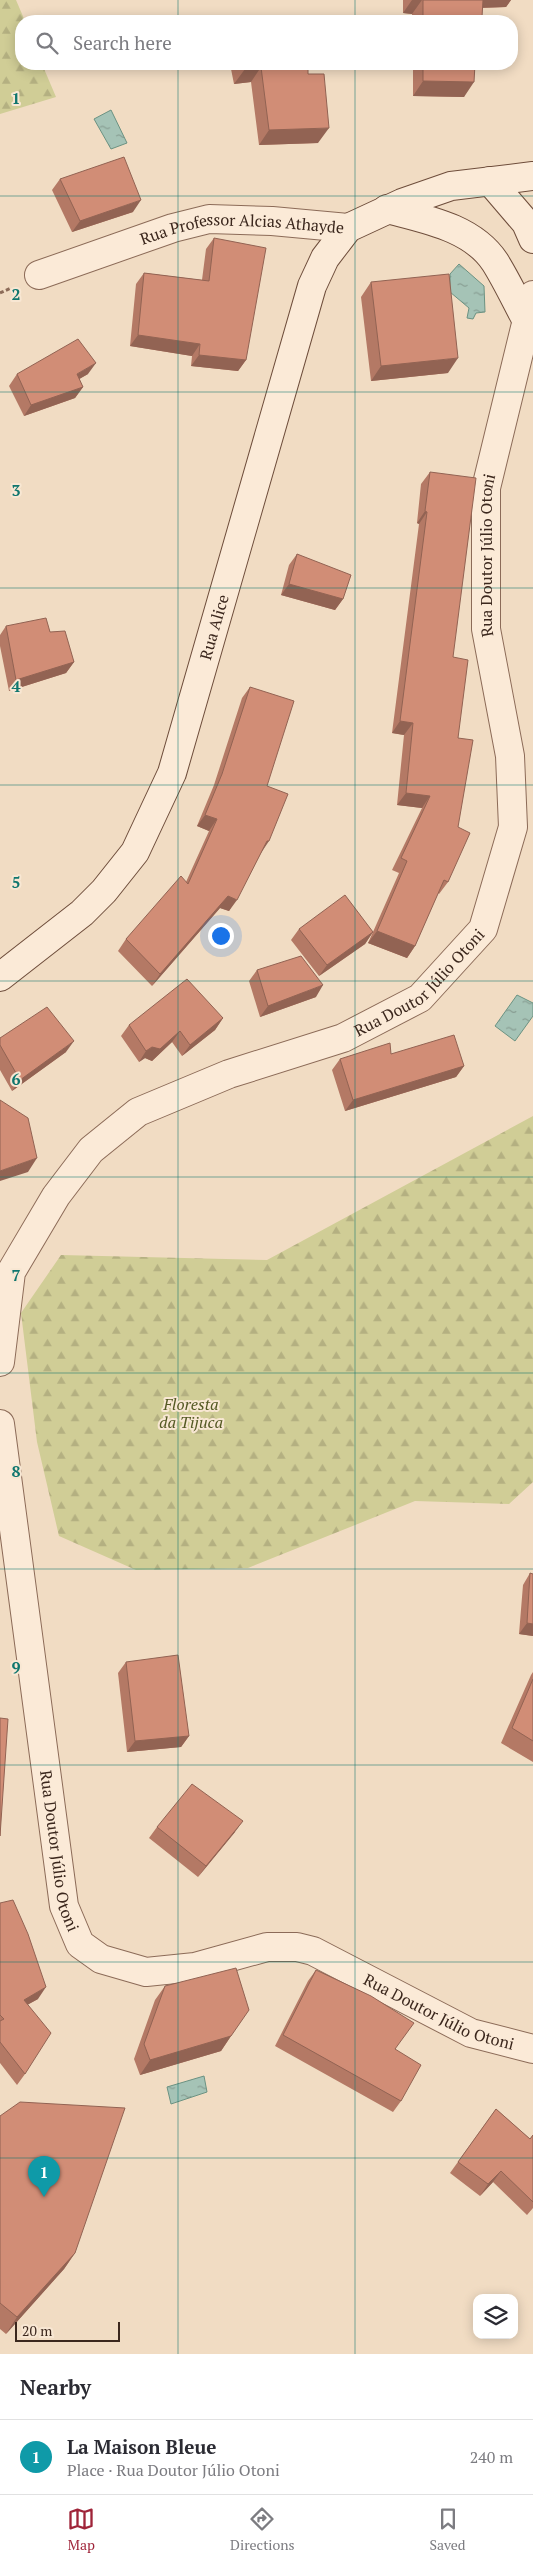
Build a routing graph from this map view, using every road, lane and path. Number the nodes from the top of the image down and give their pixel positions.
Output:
1 (533, 176) edge
2 (490, 181) junction
3 (387, 209) junction
4 (348, 228) junction
5 (533, 239) edge
6 (39, 275) dead end
7 (533, 295) edge
8 (528, 322) junction
9 (0, 977) edge
10 (0, 1362) edge
11 (0, 1424) edge
12 (533, 2049) edge

1 - 2 street, Rua Professor Alcias Athayde
2 - 3 street, Rua Professor Alcias Athayde
2 - 5 street
3 - 4 street, Rua Professor Alcias Athayde
3 - 8 street
4 - 6 street, Rua Professor Alcias Athayde
4 - 9 street, Rua Alice
7 - 8 street, Rua Doutor Júlio Otoni
8 - 10 street, Rua Doutor Júlio Otoni
11 - 12 street, Rua Doutor Júlio Otoni

